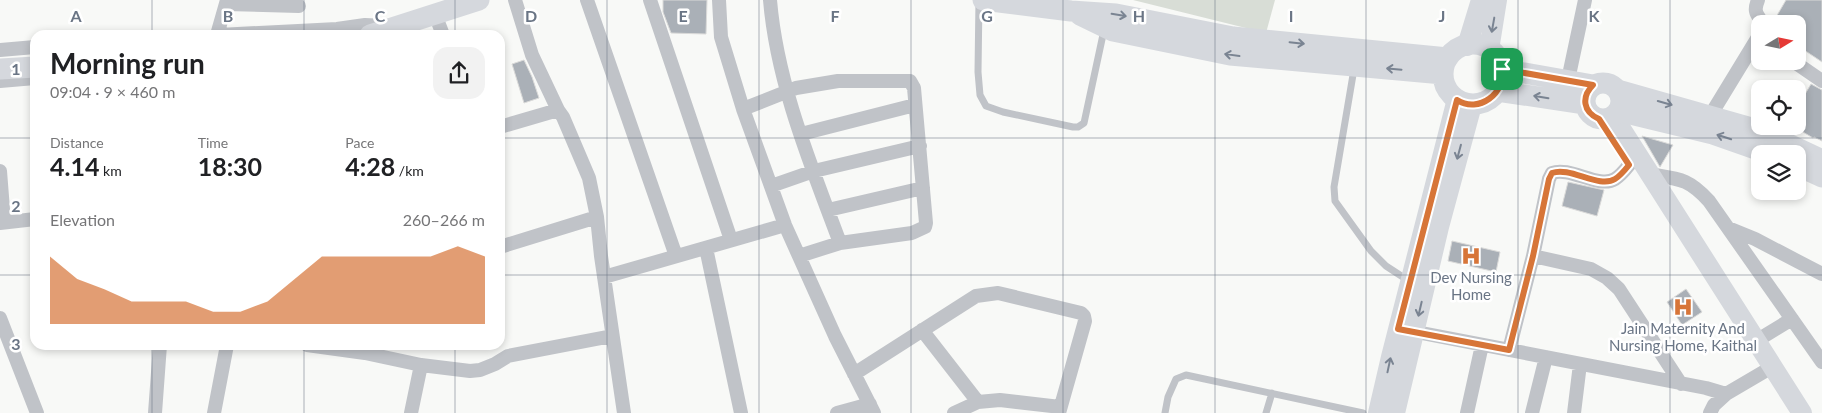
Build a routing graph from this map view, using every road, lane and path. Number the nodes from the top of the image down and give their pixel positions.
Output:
1 (479, 0) edge
2 (514, 0) edge
3 (587, 0) edge
4 (650, 0) edge
5 (719, 0) edge
6 (770, 0) edge
7 (979, 0) edge
8 (983, 0) edge
9 (1481, 0) edge
10 (1497, 0) edge
11 (1758, 0) edge
12 (1584, 1) edge
13 (226, 2) edge
14 (1009, 2) edge
15 (298, 3) edge
16 (457, 3) edge
17 (1071, 11) junction
18 (435, 14) junction
19 (1756, 15) edge
20 (1104, 27) junction
21 (219, 30) edge
22 (306, 30) edge
23 (322, 30) edge
24 (402, 30) edge
25 (441, 30) edge
26 (1467, 46) junction
27 (30, 47) edge
28 (1751, 48) edge
29 (1271, 49) junction
30 (0, 50) edge
31 (1489, 50) junction
32 (1356, 58) junction
33 (1446, 66) junction
34 (30, 67) edge
35 (0, 69) edge
36 (1502, 69) junction
37 (1806, 70) edge
38 (30, 78) edge
39 (1568, 80) junction
40 (0, 81) edge
41 (1822, 81) edge
42 (1497, 90) junction
43 (787, 92) junction
44 (1464, 102) junction
45 (916, 105) junction
46 (1602, 107) junction
47 (743, 109) junction
48 (558, 110) junction
49 (1710, 116) junction
50 (505, 126) edge
51 (801, 134) junction
52 (920, 146) junction
53 (1751, 147) edge
54 (1822, 160) edge
55 (1629, 165) junction
56 (0, 170) edge
57 (1806, 170) edge
58 (814, 171) junction
59 (1649, 174) junction
60 (1822, 177) edge
61 (771, 186) junction
62 (923, 188) junction
63 (828, 210) junction
64 (597, 217) junction
65 (30, 219) edge
66 (2, 222) edge
67 (785, 224) junction
68 (1728, 228) junction
69 (732, 240) junction
70 (840, 243) junction
71 (505, 245) edge
72 (706, 248) junction
73 (676, 256) junction
74 (799, 256) junction
75 (1533, 256) junction
76 (1822, 274) edge
77 (604, 277) junction
78 (1410, 282) junction
79 (0, 318) edge
80 (1792, 319) junction
81 (922, 330) junction
82 (1406, 330) junction
83 (612, 336) junction
84 (1756, 341) junction
85 (1808, 341) junction
86 (1482, 345) junction
87 (1822, 345) edge
88 (160, 350) edge
89 (226, 350) edge
90 (343, 350) edge
91 (1509, 350) junction
92 (1546, 357) junction
93 (1822, 362) edge
94 (1580, 364) junction
95 (421, 365) junction
96 (1768, 370) junction
97 (854, 374) junction
98 (1681, 384) junction
99 (1272, 393) junction
100 (1726, 394) junction
101 (978, 402) junction
102 (872, 409) edge
103 (1059, 410) edge
104 (37, 413) edge
105 (155, 413) edge
106 (214, 413) edge
107 (411, 413) edge
108 (624, 413) edge
109 (741, 413) edge
110 (837, 413) edge
111 (954, 413) edge
112 (1165, 413) edge
113 (1266, 413) edge
114 (1363, 413) edge
115 (1378, 413) edge
116 (1395, 413) edge
117 (1467, 413) edge
118 (1532, 413) edge
119 (1574, 413) edge
120 (1710, 413) edge
121 (1789, 413) edge
122 (1802, 413) edge

1 - 16 main road
2 - 48 street
3 - 73 street
4 - 69 street
5 - 47 street
6 - 43 street
7 - 20 lane
8 - 14 main road
9 - 26 main road
10 -> 31 main road
11 - 19 street
12 - 39 street
13 - 15 street
13 - 21 street
14 - 17 main road
15 - 22 street
16 - 18 main road
17 - 20 main road
17 -> 29 main road
18 - 24 main road
18 - 25 street
29 -> 20 main road
23 - 24 street
26 - 31 main road
26 - 33 main road
27 - 30 street
28 - 49 street
29 - 32 main road
31 - 36 main road
32 - 33 main road
32 - 78 lane
33 - 44 main road
34 - 35 main road
36 - 39 main road
36 - 42 main road
37 - 41 street
38 - 40 street
39 - 46 main road
42 - 44 main road
46 -> 42 main road
43 - 45 street
43 - 47 street
43 - 51 street
44 - 78 main road
44 -> 82 main road
45 - 51 street
45 - 52 street
46 -> 49 main road
53 -> 46 main road
46 - 55 main road
46 - 59 main road
47 - 61 street
48 - 50 street
48 - 64 street
49 - 54 main road
51 - 58 street
52 - 58 street
52 - 62 street
55 - 75 street
55 - 96 main road
56 - 66 street
57 - 60 main road
58 - 61 street
58 - 63 street
59 - 68 street
59 - 84 main road
61 - 67 street
62 - 63 street
62 - 70 street
63 - 70 street
64 - 71 street
64 - 77 street
65 - 66 street
67 - 69 street
67 - 74 street
68 - 76 street
68 - 80 street
69 - 72 street
70 - 74 street
72 - 73 street
72 - 109 street
73 - 77 street
74 - 97 street
75 - 91 street
75 - 98 street
77 - 83 street
78 - 82 main road
79 - 104 street
80 - 84 street
80 - 85 street
81 - 97 street
81 - 101 street
81 - 103 street
82 - 86 street
115 -> 82 main road
82 - 116 main road
83 - 95 street
83 - 108 street
84 - 96 main road
85 - 87 street
85 - 93 street
86 - 91 street
86 - 117 street
88 - 105 street
89 - 106 street
90 - 95 street
91 - 92 street
92 - 94 street
92 - 118 street
94 - 98 street
94 - 119 street
95 - 107 street
96 - 100 street
96 - 121 main road
96 - 122 main road
97 - 102 street
98 - 100 street
99 - 112 lane
99 - 113 lane
99 - 114 lane
100 - 120 street
101 - 103 street
101 - 111 street
102 - 110 street

